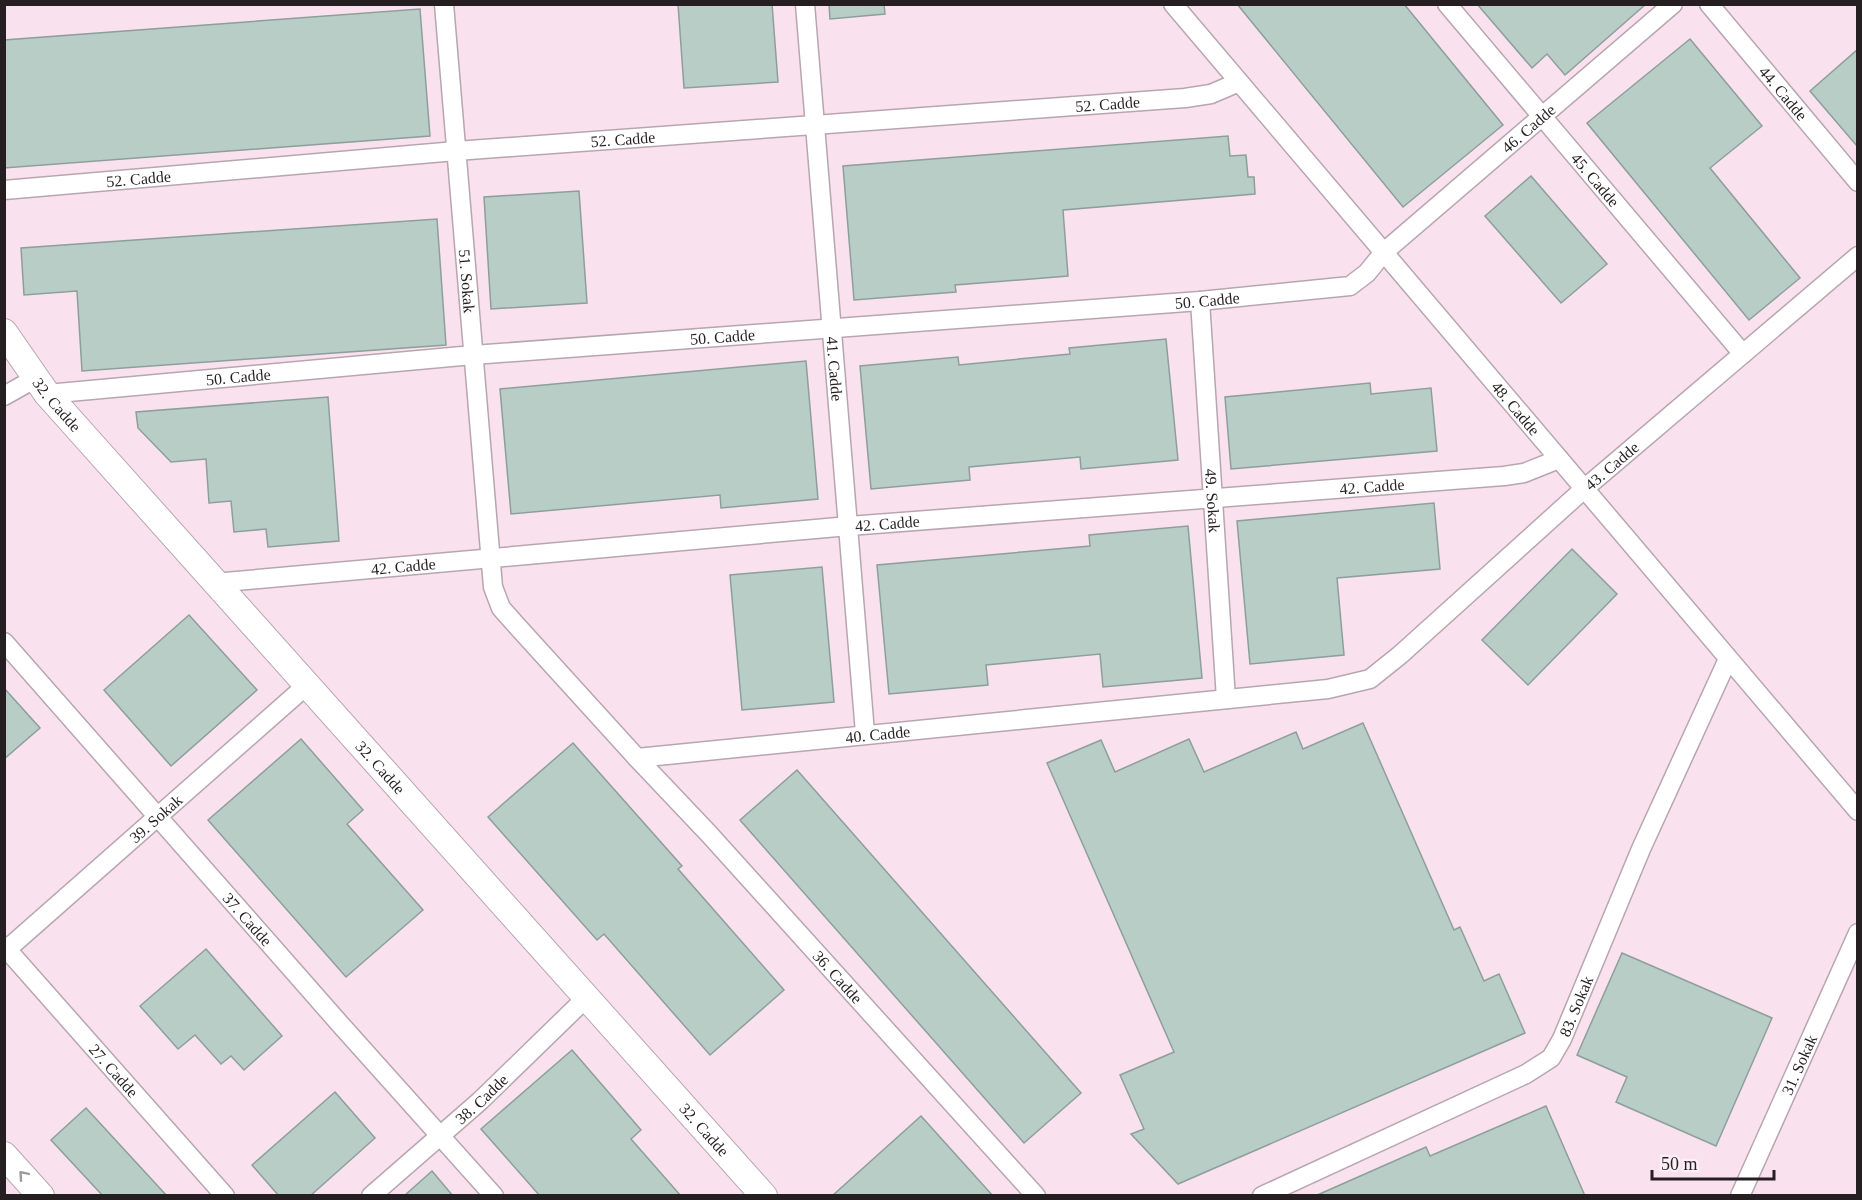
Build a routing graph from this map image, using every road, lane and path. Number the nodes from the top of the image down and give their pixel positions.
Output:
1 (444, 4) edge
2 (805, 4) edge
3 (1447, 4) edge
4 (1674, 4) edge
5 (1708, 4) edge
6 (1183, 8) edge
7 (1239, 82) junction
8 (1543, 117) junction
9 (816, 124) junction
10 (456, 151) junction
11 (1857, 182) edge
12 (4, 189) edge
13 (1384, 252) junction
14 (1857, 256) edge
15 (1200, 301) junction
16 (834, 329) junction
17 (4, 332) edge
18 (1743, 354) junction
19 (473, 355) junction
20 (41, 386) junction
21 (4, 396) edge
22 (1559, 459) junction
23 (1584, 489) junction
24 (1213, 498) junction
25 (849, 526) junction
26 (490, 557) junction
27 (214, 583) junction
28 (4, 642) edge
29 (1728, 659) junction
30 (1370, 679) joint
31 (307, 685) junction
32 (1226, 699) junction
33 (866, 733) junction
34 (638, 758) junction
35 (1857, 811) edge
36 (159, 817) junction
37 (1857, 933) edge
38 (6, 949) edge
39 (586, 998) junction
40 (441, 1135) junction
41 (4, 1155) edge
42 (1286, 1190) edge
43 (1740, 1195) edge
44 (41, 1196) edge
45 (225, 1196) edge
46 (371, 1196) edge
47 (494, 1196) edge
48 (764, 1196) edge
49 (1036, 1196) edge
50 (1262, 1196) edge

1 - 10 street, 51. Sokak
2 - 9 street, 41. Cadde
3 - 8 street, 45. Cadde
4 - 8 street, 46. Cadde
5 - 11 street, 44. Cadde
6 - 7 street, 48. Cadde
7 - 9 street, 52. Cadde
7 - 13 street, 48. Cadde
8 - 13 street, 46. Cadde
8 - 18 street, 45. Cadde
9 - 10 street, 52. Cadde
9 - 16 street, 41. Cadde
10 - 12 street, 52. Cadde
10 - 19 street, 51. Sokak
13 - 15 street, 50. Cadde
13 - 22 street, 48. Cadde
14 - 18 street, 43. Cadde
15 - 16 street, 50. Cadde
15 - 24 street, 49. Sokak
16 - 19 street, 50. Cadde
16 - 25 street, 41. Cadde
17 - 20 street, 32. Cadde
18 - 23 street, 43. Cadde
19 - 20 street, 50. Cadde
19 - 26 street, 51. Sokak
20 - 21 street, 50. Cadde
20 - 27 street, 32. Cadde
22 - 23 street, 48. Cadde
22 - 24 street, 42. Cadde
23 - 29 street, 48. Cadde
23 - 30 street, 43. Cadde
24 - 25 street, 42. Cadde
24 - 32 street, 49. Sokak
25 - 26 street, 42. Cadde
25 - 33 street, 41. Cadde
26 - 27 street, 42. Cadde
26 - 34 street
27 - 31 street, 32. Cadde
28 - 36 street, 37. Cadde
29 - 35 street, 48. Cadde
29 - 42 street, 83. Sokak
30 - 32 street, 40. Cadde
31 - 36 street, 39. Sokak
31 - 39 street, 32. Cadde
32 - 33 street, 40. Cadde
33 - 34 street, 40. Cadde
34 - 49 street, 36. Cadde
36 - 38 street, 39. Sokak
36 - 40 street, 37. Cadde
37 - 43 street, 31. Sokak
38 - 45 street, 27. Cadde
39 - 40 street, 38. Cadde
39 - 48 street, 32. Cadde
40 - 46 street, 38. Cadde
40 - 47 street, 37. Cadde
44 -> 41 street
42 - 50 street, 83. Sokak

